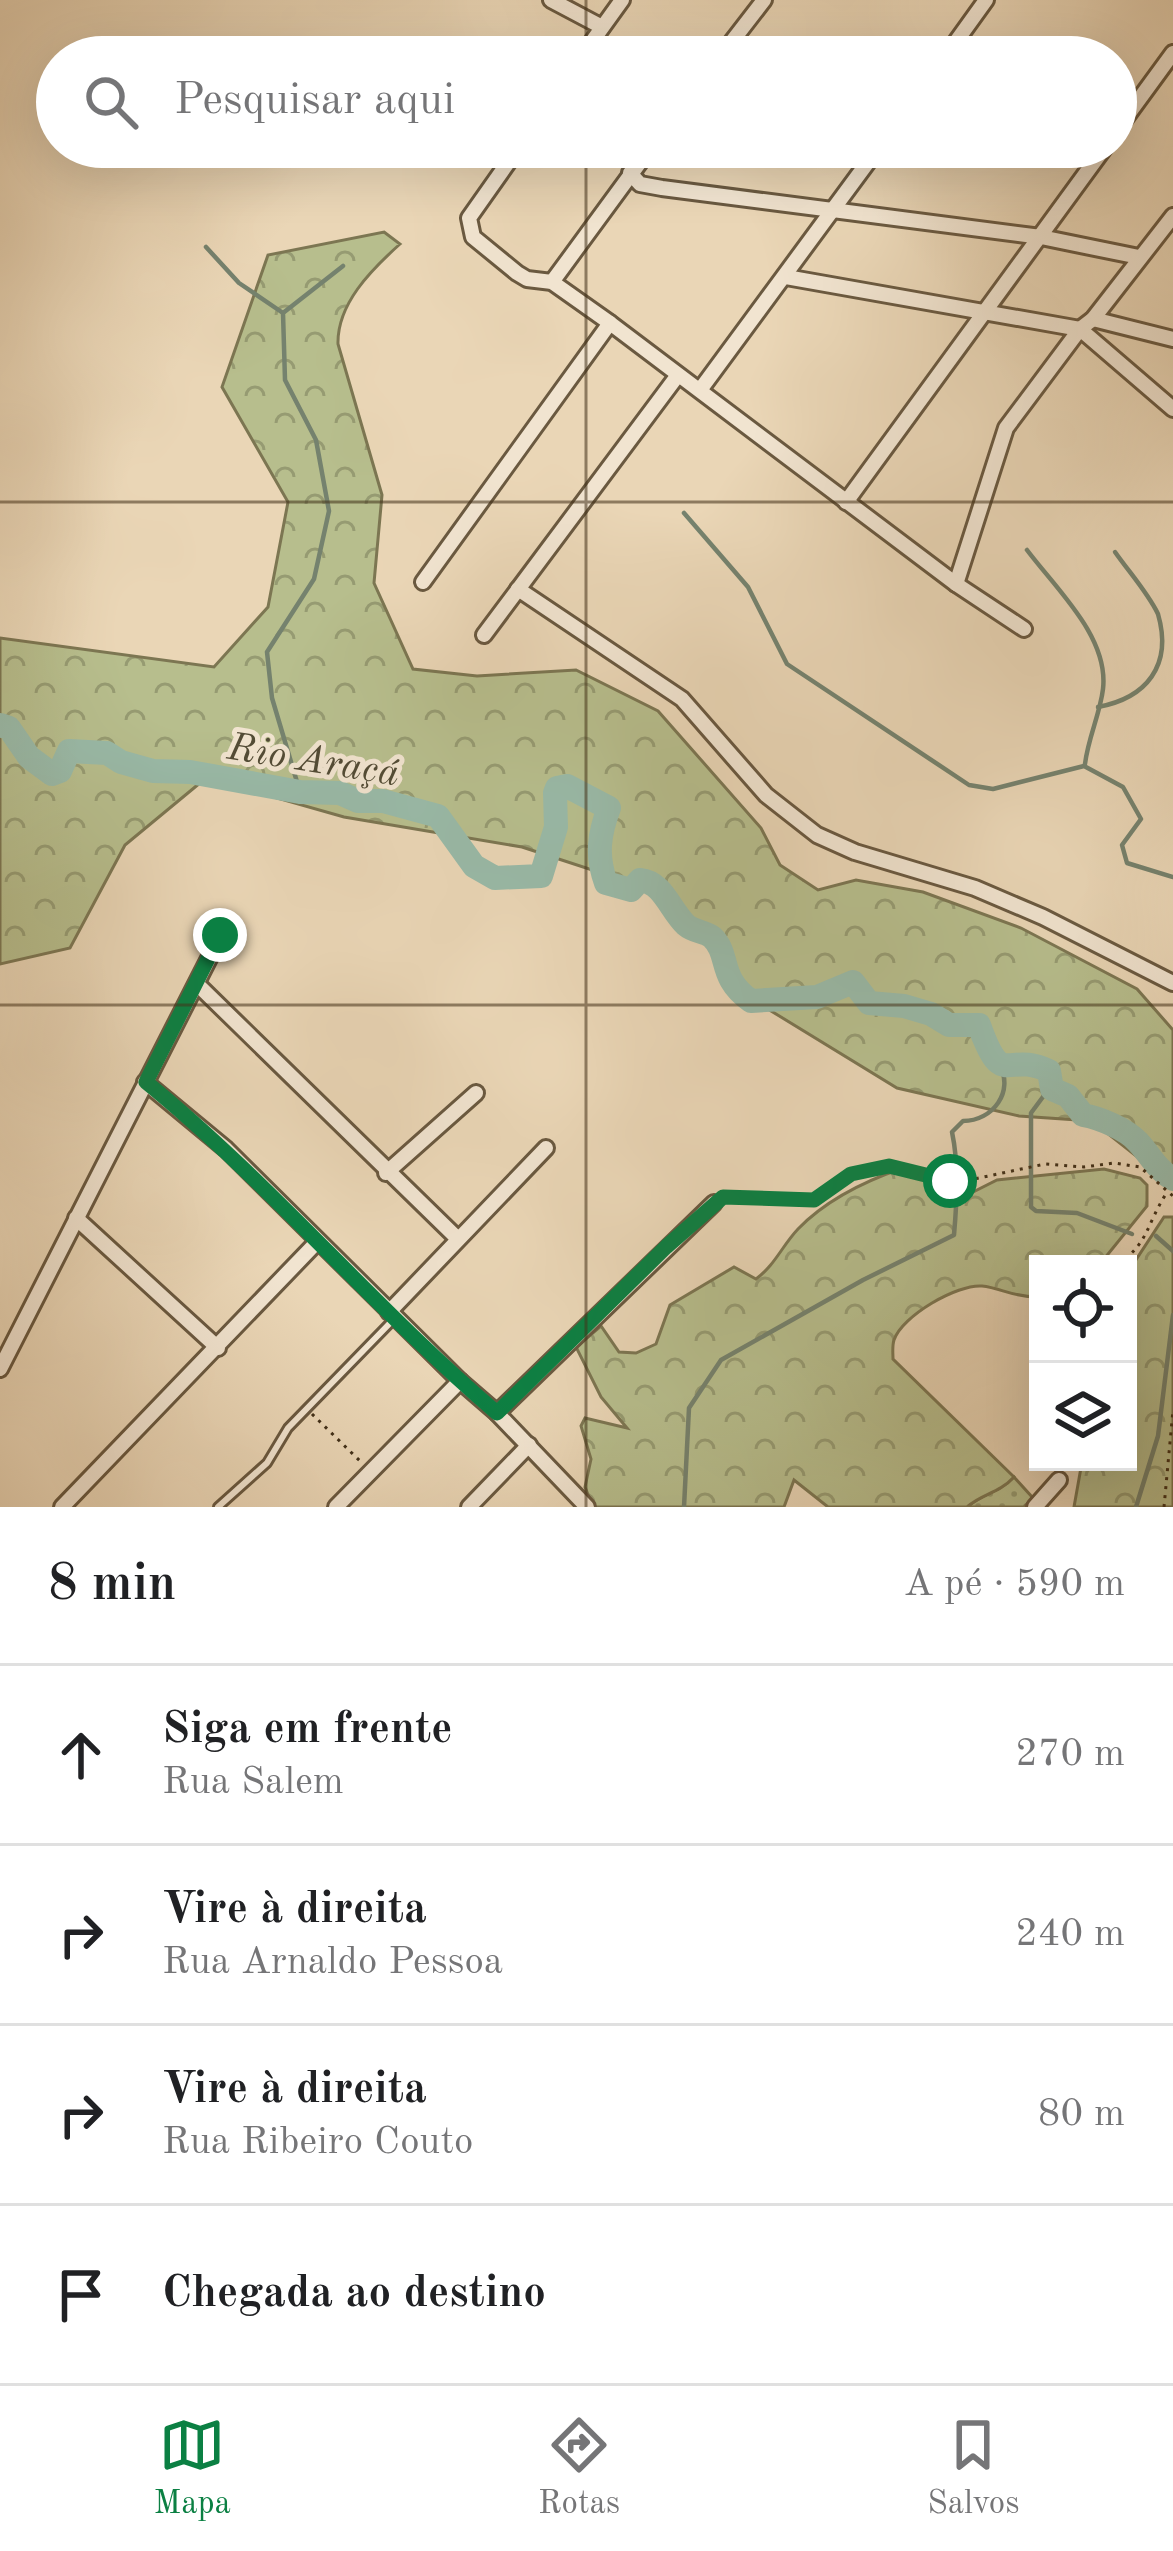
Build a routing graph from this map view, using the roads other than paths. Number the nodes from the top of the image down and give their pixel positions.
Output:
1 (550, 0) edge
2 (622, 0) edge
3 (764, 0) edge
4 (986, 0) edge
5 (602, 27) junction
6 (596, 36) edge
7 (736, 36) edge
8 (960, 36) edge
9 (1173, 53) edge
10 (1137, 102) edge
11 (505, 168) edge
12 (634, 168) edge
13 (864, 168) edge
14 (1090, 168) edge
15 (630, 173) junction
16 (835, 208) junction
17 (1173, 216) edge
18 (1041, 237) junction
19 (1139, 256) junction
20 (787, 277) junction
21 (551, 282) junction
22 (985, 310) junction
23 (610, 323) junction
24 (1086, 324) junction
25 (1173, 339) edge
26 (677, 375) junction
27 (700, 390) junction
28 (1173, 409) edge
29 (846, 502) junction
30 (424, 582) dead end
31 (956, 584) junction
32 (518, 589) junction
33 (1024, 628) dead end
34 (484, 635) dead end
35 (220, 935) dead end
36 (1173, 983) edge
37 (196, 984) junction
38 (146, 1082) junction
39 (476, 1093) dead end
40 (546, 1148) dead end
41 (386, 1173) junction
42 (714, 1203) road end
43 (76, 1218) junction
44 (457, 1238) junction
45 (317, 1242) junction
46 (392, 1315) junction
47 (218, 1348) junction
48 (0, 1369) edge
49 (460, 1381) junction
50 (497, 1413) junction
51 (529, 1445) junction
52 (1059, 1480) dead end
53 (62, 1507) edge
54 (218, 1507) edge
55 (336, 1507) edge
56 (469, 1507) edge
57 (587, 1507) edge
58 (1035, 1507) edge

1 - 5 street
2 - 5 street
3 - 7 street
4 - 8 street
5 - 6 street
9 - 10 street
11 - 21 street
12 - 15 street
13 - 16 street
14 - 18 street
15 - 16 street
15 - 21 street
16 - 18 street
16 - 20 street
17 - 19 street
18 - 19 street
18 - 22 street
19 - 24 street
20 - 22 street
20 - 27 street
21 - 23 street
22 - 24 street
22 - 29 street
23 - 26 street
23 - 30 street
24 - 25 street
24 - 28 street
24 - 31 street
26 - 27 street
26 - 32 street
27 - 29 street
29 - 31 street
31 - 33 street
32 - 34 street
32 - 36 street
35 - 37 street
37 - 38 street
37 - 41 street
38 - 43 street
38 - 45 street
39 - 41 street
40 - 44 street
41 - 44 street
42 - 50 street
43 - 47 street
43 - 48 street
44 - 46 street
45 - 46 street
45 - 47 street
46 - 49 street
46 - 54 lane
47 - 53 street
49 - 50 street
49 - 55 street
50 - 51 street
51 - 56 street
51 - 57 street
52 - 58 street

